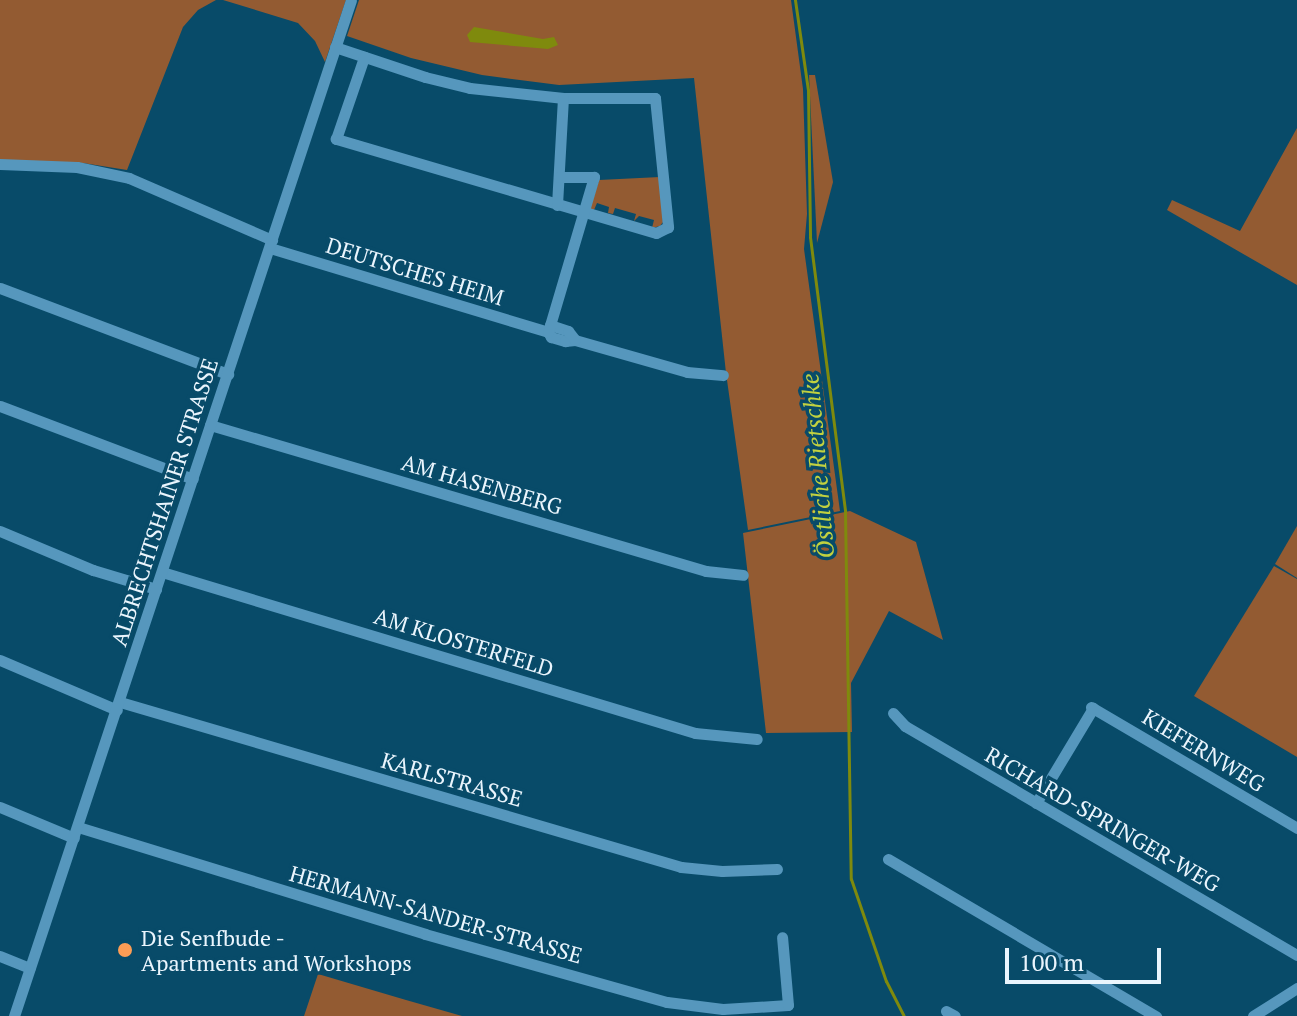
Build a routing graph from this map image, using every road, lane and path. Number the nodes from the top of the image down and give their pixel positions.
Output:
1 (351, 0) edge
2 (335, 47) junction
3 (364, 57) junction
4 (563, 98) junction
5 (0, 164) edge
6 (559, 177) junction
7 (557, 205) junction
8 (584, 213) junction
9 (271, 244) junction
10 (0, 288) edge
11 (549, 329) junction
12 (228, 374) junction
13 (723, 375) dead end
14 (0, 406) edge
15 (210, 425) junction
16 (193, 479) junction
17 (0, 531) edge
18 (162, 572) junction
19 (743, 575) dead end
20 (156, 589) junction
21 (0, 660) edge
22 (119, 706) junction
23 (893, 713) dead end
24 (757, 739) dead end
25 (1036, 803) junction
26 (0, 807) edge
27 (1297, 828) edge
28 (76, 832) junction
29 (888, 859) dead end
30 (777, 869) dead end
31 (782, 937) dead end
32 (1297, 955) edge
33 (0, 956) edge
34 (30, 968) junction
35 (1297, 988) edge
36 (14, 1016) edge
37 (1156, 1016) edge
38 (1253, 1016) edge

1 - 2 street, ALBRECHTSHAINER STRASSE
2 - 3 street
2 - 9 street, ALBRECHTSHAINER STRASSE
3 - 4 street
3 - 7 street
4 - 6 street
4 - 8 street
5 - 9 street, DEUTSCHES HEIM
6 - 7 street
6 - 8 street
7 - 8 street
8 - 11 street
9 - 11 street, DEUTSCHES HEIM
9 - 12 street, ALBRECHTSHAINER STRASSE
10 - 12 street
11 - 13 street, DEUTSCHES HEIM
12 - 15 street, ALBRECHTSHAINER STRASSE
14 - 16 street
15 - 16 street, ALBRECHTSHAINER STRASSE
15 - 19 street, AM HASENBERG
16 - 18 street, ALBRECHTSHAINER STRASSE
17 - 20 street
18 - 20 street, ALBRECHTSHAINER STRASSE
18 - 24 street, AM KLOSTERFELD
20 - 22 street, ALBRECHTSHAINER STRASSE
21 - 22 street, KARLSTRASSE
22 - 28 street, ALBRECHTSHAINER STRASSE
22 - 30 street, KARLSTRASSE
23 - 25 street, RICHARD-SPRINGER-WEG
25 - 27 street, KIEFERNWEG
25 - 32 street, RICHARD-SPRINGER-WEG
26 - 28 street, HERMANN-SANDER-STRASSE
28 - 31 street, HERMANN-SANDER-STRASSE
28 - 34 street, ALBRECHTSHAINER STRASSE
29 - 37 street
33 - 34 street
34 - 36 street, ALBRECHTSHAINER STRASSE
35 - 38 street

